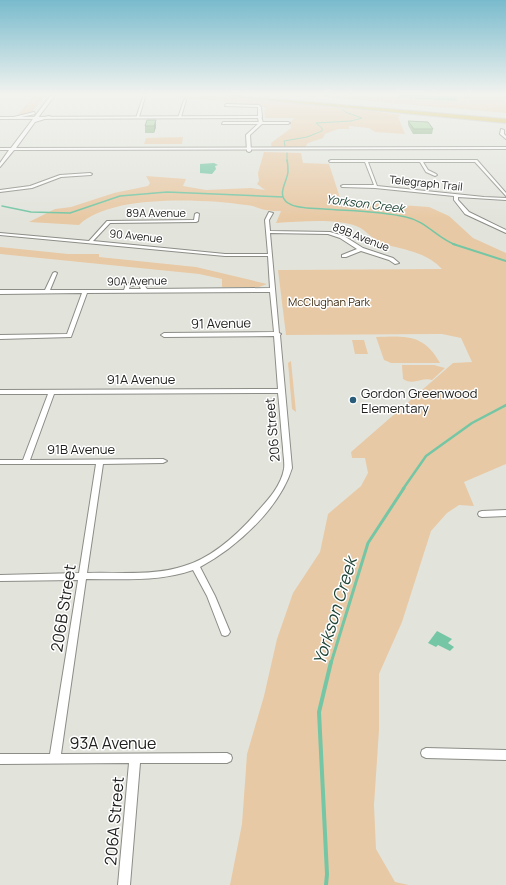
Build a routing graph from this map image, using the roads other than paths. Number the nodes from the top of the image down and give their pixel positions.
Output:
1 (15, 136) edge
2 (23, 136) edge
3 (248, 136) edge
4 (13, 149) junction
5 (219, 149) junction
6 (506, 149) edge
7 (27, 150) junction
8 (249, 150) junction
9 (2, 151) edge
10 (180, 151) junction
11 (8, 156) junction
12 (331, 161) dead end
13 (366, 161) junction
14 (421, 161) junction
15 (0, 166) edge
16 (90, 174) dead end
17 (435, 175) dead end
18 (344, 186) dead end
19 (375, 187) junction
20 (0, 191) edge
21 (506, 195) edge
22 (456, 196) junction
23 (506, 199) edge
24 (271, 213) dead end
25 (197, 214) dead end
26 (268, 232) junction
27 (506, 232) edge
28 (0, 234) edge
29 (91, 241) junction
30 (361, 249) junction
31 (270, 255) junction
32 (344, 256) dead end
33 (397, 263) dead end
34 (55, 273) dead end
35 (273, 290) junction
36 (85, 291) junction
37 (0, 292) edge
38 (47, 292) junction
39 (278, 334) junction
40 (164, 335) dead end
41 (0, 337) edge
42 (52, 391) junction
43 (282, 391) junction
44 (0, 392) edge
45 (163, 461) dead end
46 (0, 462) edge
47 (26, 462) junction
48 (100, 462) junction
49 (482, 514) dead end
50 (506, 514) edge
51 (196, 565) junction
52 (83, 577) junction
53 (0, 578) edge
54 (225, 632) dead end
55 (426, 753) dead end
56 (506, 754) edge
57 (227, 758) dead end
58 (55, 759) junction
59 (135, 759) junction
60 (0, 760) edge
61 (124, 885) edge

1 - 9 main road
2 - 4 main road
3 - 8 street
4 - 7 main road
4 - 7 main road
4 - 9 main road
4 - 11 main road
5 - 7 main road
5 - 8 main road
5 - 10 main road
6 - 8 main road
7 - 10 main road
7 - 11 main road
8 - 10 main road
11 - 15 main road
12 - 13 street
13 - 14 street
13 - 19 street
14 - 17 street
14 - 21 street
16 - 20 street
18 - 19 street, Telegraph Trail
19 - 22 street, Telegraph Trail
22 - 23 street, Telegraph Trail
22 - 27 street
24 - 26 street, 206 Street
25 - 29 street, 89A Avenue
26 - 30 street, 89B Avenue
26 - 31 street, 206 Street
28 - 29 street, 90 Avenue
29 - 31 street, 90 Avenue
30 - 32 street
30 - 33 street, 89B Avenue
31 - 35 street, 206 Street
34 - 38 street
35 - 36 street, 90A Avenue
35 - 39 street, 206 Street
36 - 38 street, 90A Avenue
36 - 41 street
37 - 38 street, 90A Avenue
39 - 40 street, 91 Avenue
39 - 43 street, 206 Street
42 - 43 street, 91A Avenue
42 - 44 street, 91A Avenue
42 - 47 street
43 - 51 street, 206 Street
45 - 48 street, 91B Avenue
46 - 47 street, 91B Avenue
47 - 48 street, 91B Avenue
48 - 52 street, 206B Street
49 - 50 street
51 - 52 street, 206 Street
51 - 54 street
52 - 53 street, 206 Street
52 - 58 street, 206B Street
55 - 56 street
57 - 59 street, 93A Avenue
58 - 59 street, 93A Avenue
58 - 60 street, 93A Avenue
59 - 61 street, 206A Street

